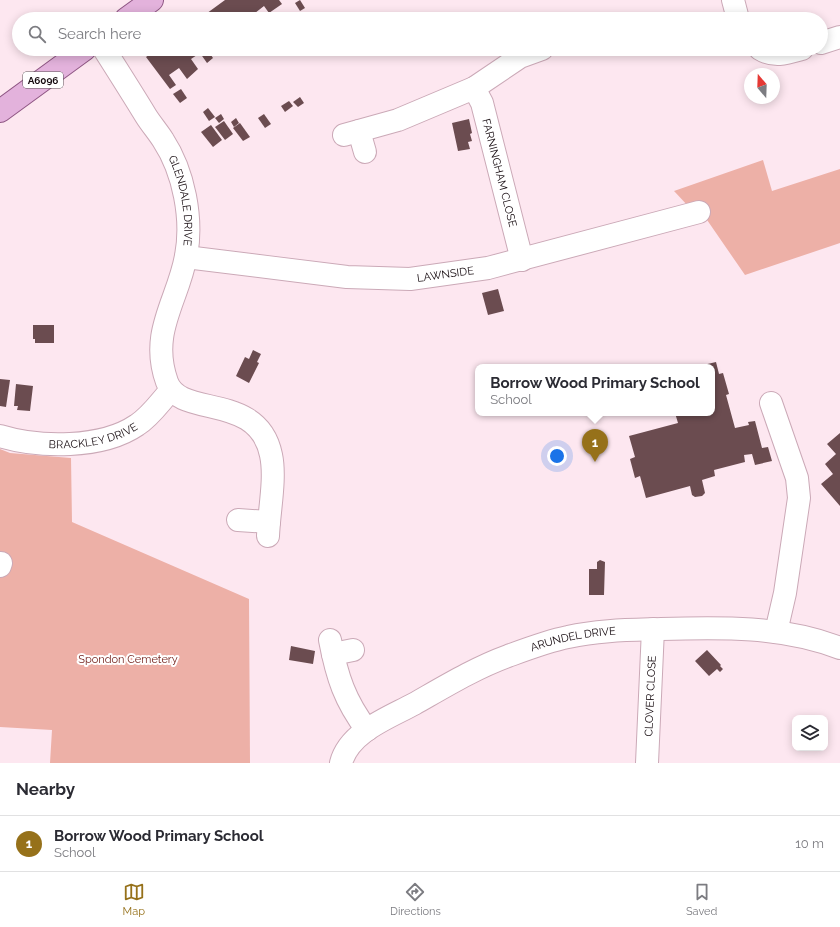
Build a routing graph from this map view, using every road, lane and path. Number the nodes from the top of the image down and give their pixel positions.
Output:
1 (152, 0) edge
2 (733, 0) edge
3 (136, 12) edge
4 (736, 12) edge
5 (840, 37) edge
6 (828, 41) edge
7 (75, 56) edge
8 (108, 56) edge
9 (526, 56) edge
10 (474, 88) junction
11 (0, 111) edge
12 (365, 152) dead end
13 (699, 212) dead end
14 (186, 257) junction
15 (522, 260) junction
16 (171, 390) junction
17 (771, 403) dead end
18 (0, 436) edge
19 (238, 520) dead end
20 (653, 629) junction
21 (776, 632) junction
22 (338, 648) dead end
23 (840, 648) edge
24 (367, 730) junction
25 (341, 763) edge
26 (647, 763) edge

1 - 3 main road
2 - 4 street
5 - 6 street
7 - 11 main road, A6096
8 - 14 street, GLENDALE DRIVE
9 - 10 street
10 - 12 street
10 - 15 street, FARNINGHAM CLOSE
13 - 15 street, LAWNSIDE
14 - 15 street, LAWNSIDE
14 - 16 street, GLENDALE DRIVE
16 - 18 street, BRACKLEY DRIVE
16 - 19 street
17 - 21 street
20 - 21 street, ARUNDEL DRIVE
20 - 24 street, ARUNDEL DRIVE
20 - 26 street, CLOVER CLOSE
21 - 23 street, ARUNDEL DRIVE
22 - 24 street
24 - 25 street, ARUNDEL DRIVE

